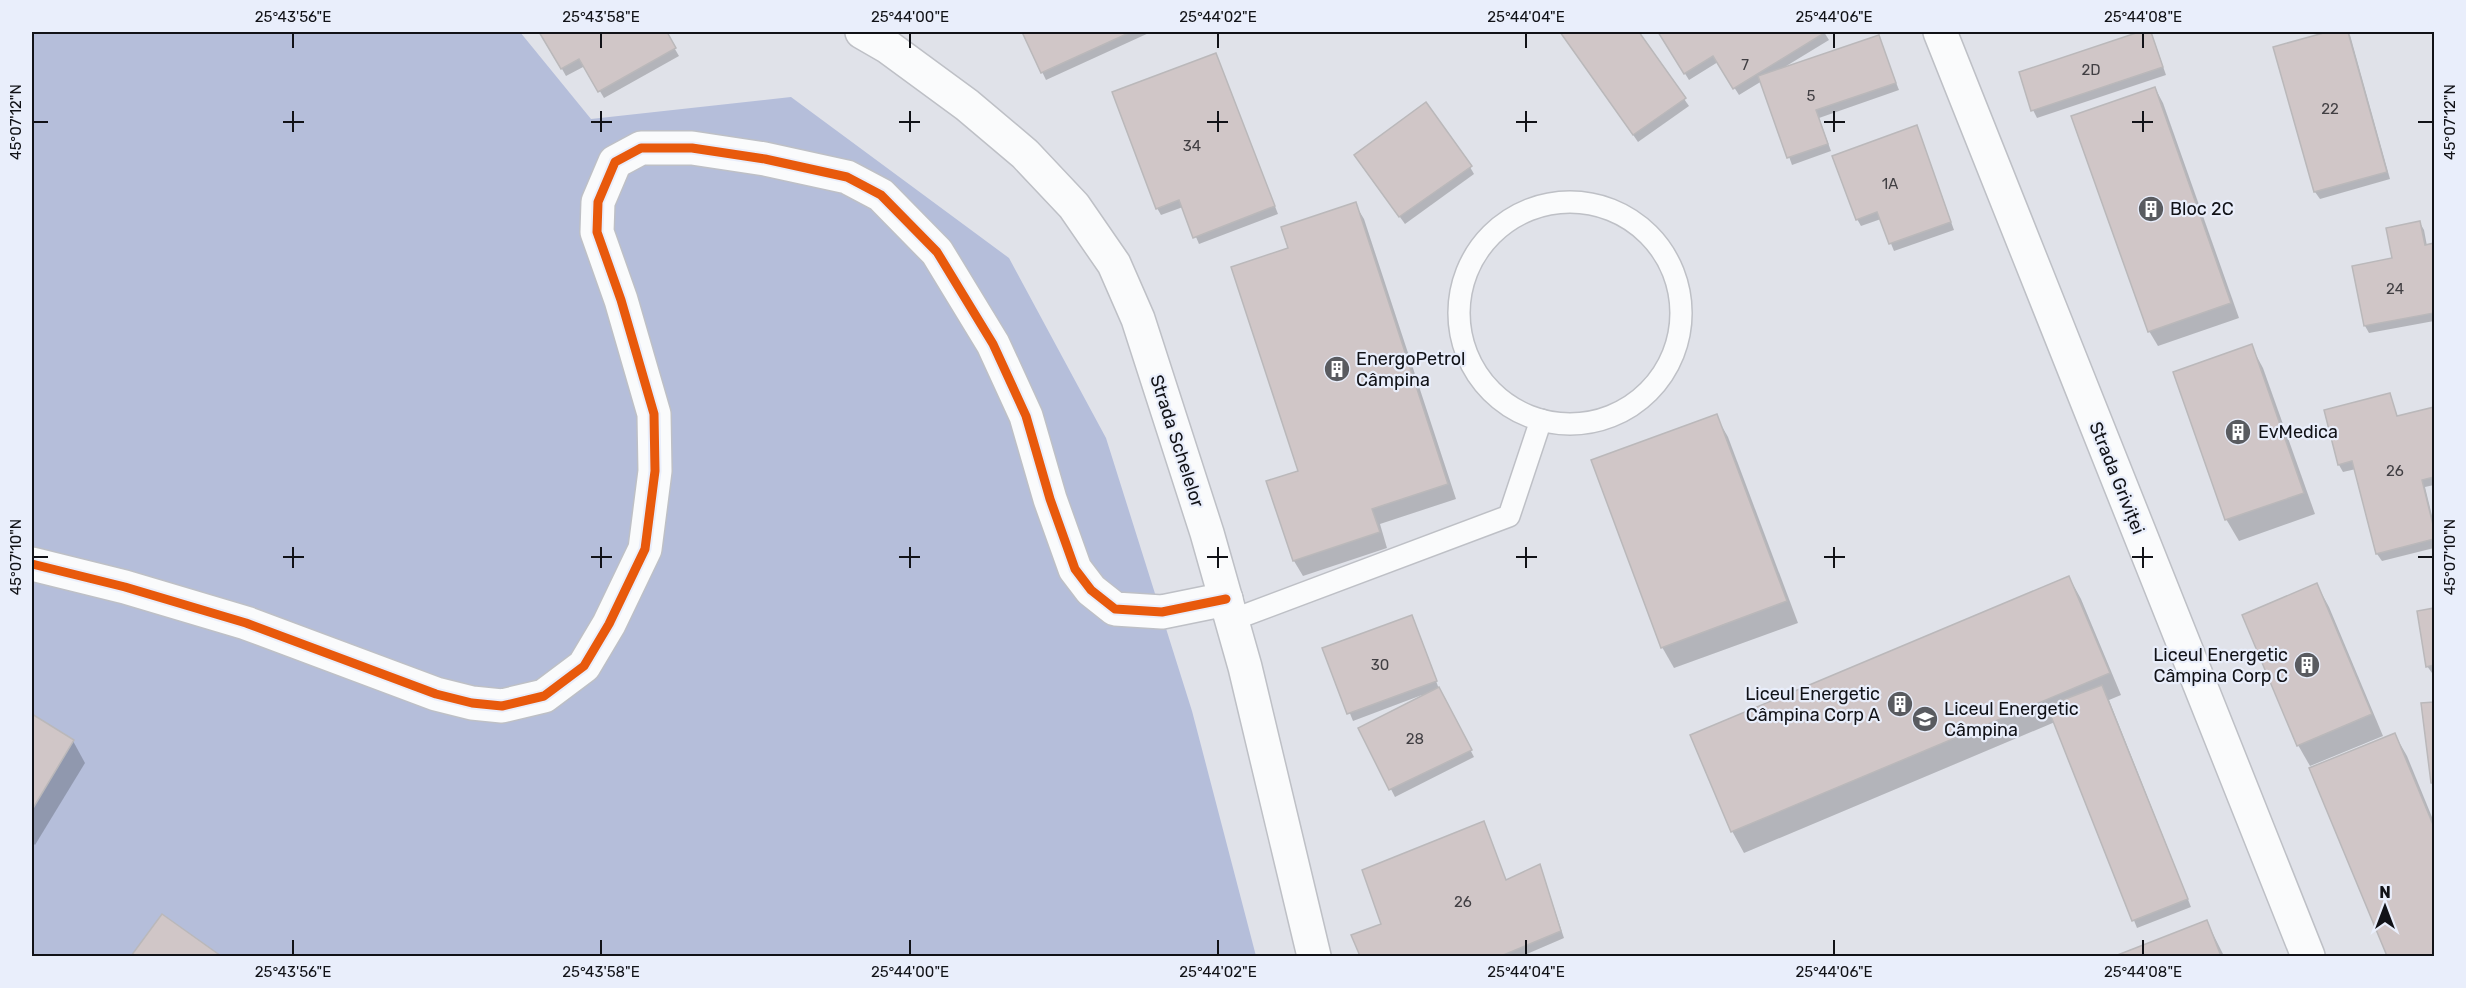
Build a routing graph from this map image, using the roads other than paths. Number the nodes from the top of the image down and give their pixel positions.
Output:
1 (862, 32) edge
2 (1940, 32) edge
3 (1541, 420) junction
4 (32, 564) edge
5 (1229, 610) junction
6 (1314, 957) edge
7 (2308, 957) edge

1 - 5 main road, Strada Schelelor
2 - 7 main road, Strada Griviței
3 - 3 lane
3 - 5 lane
4 - 5 main road
5 - 6 main road, Strada Schelelor

